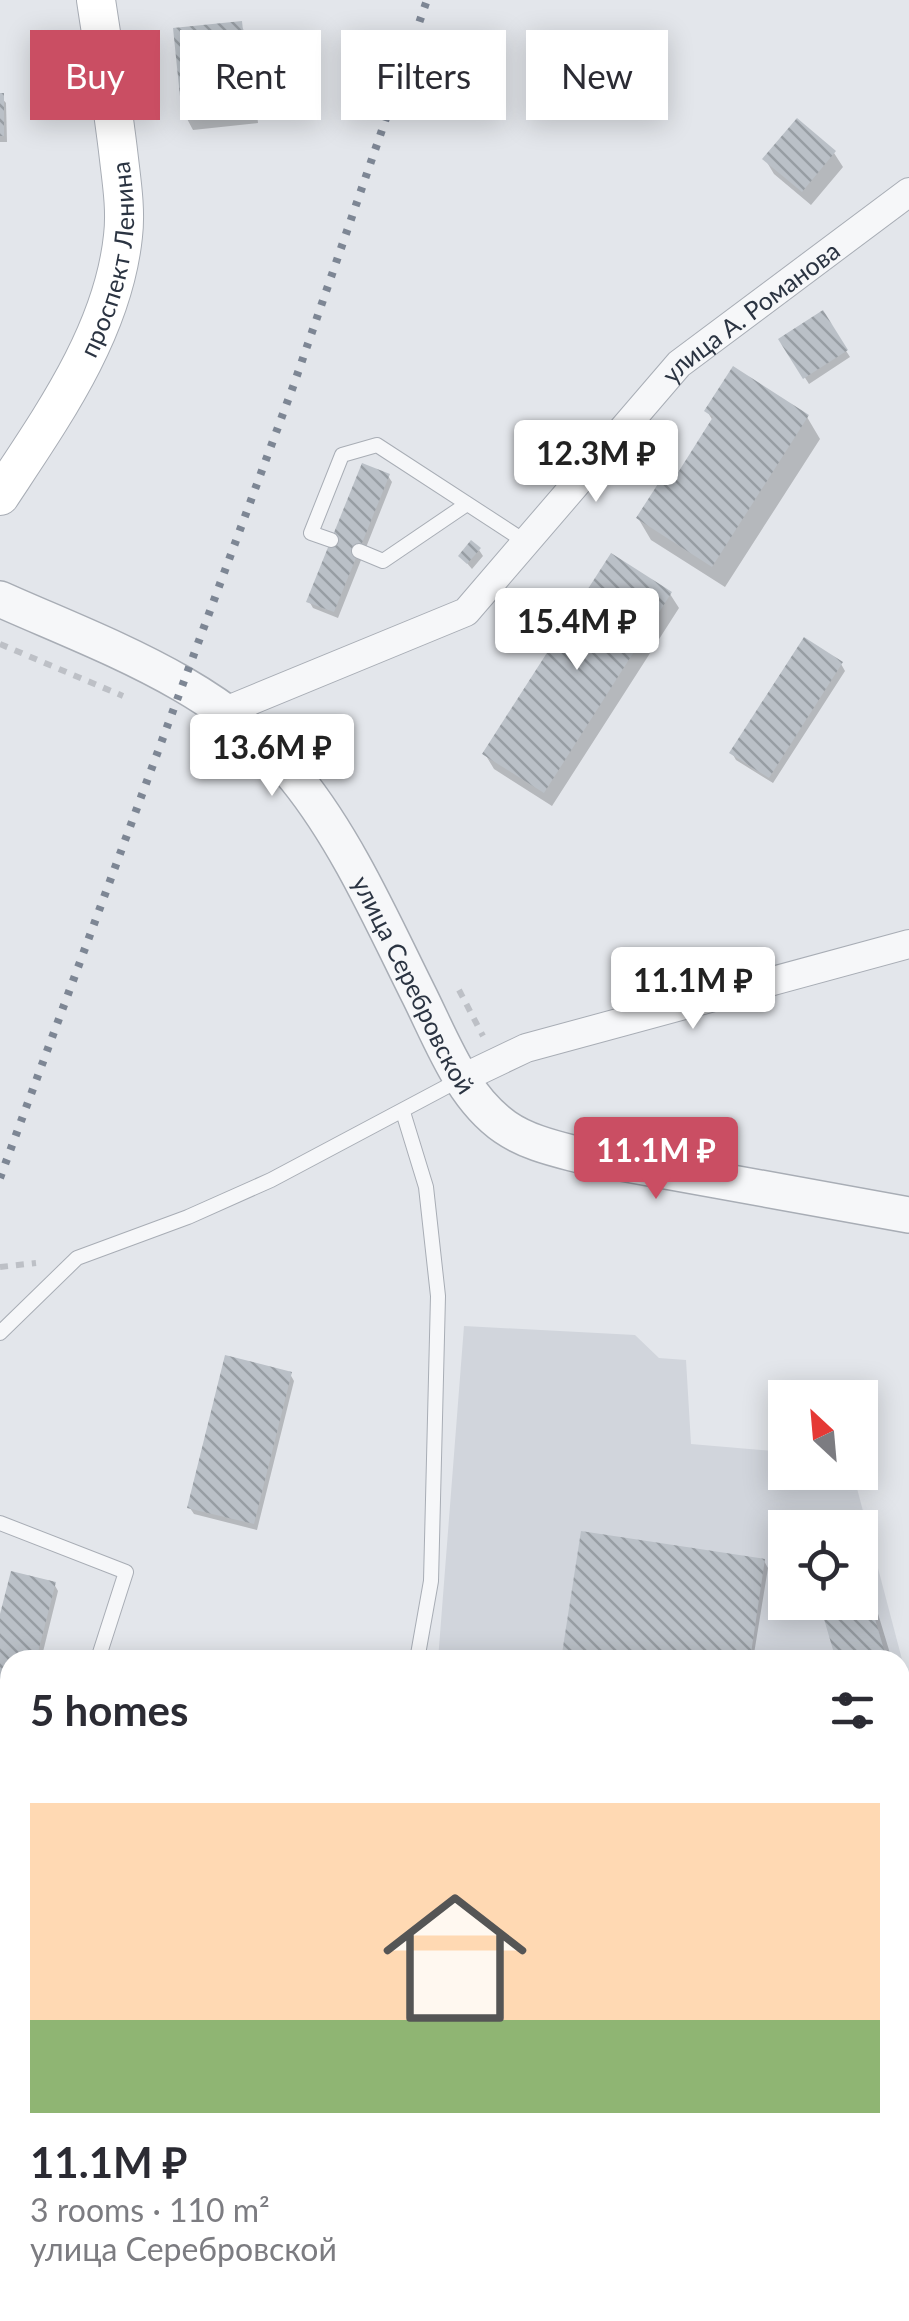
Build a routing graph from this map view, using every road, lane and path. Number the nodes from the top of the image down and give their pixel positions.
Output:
1 (96, 0) edge
2 (909, 192) edge
3 (0, 496) edge
4 (467, 504) junction
5 (331, 540) dead end
6 (526, 542) junction
7 (359, 552) dead end
8 (0, 599) edge
9 (223, 712) junction
10 (909, 944) edge
11 (461, 1079) junction
12 (404, 1112) junction
13 (909, 1215) edge
14 (0, 1334) edge
15 (0, 1523) edge
16 (101, 1650) edge
17 (418, 1650) edge

1 - 3 main road, проспект Ленина
2 - 6 street, улица А. Романова
4 - 5 lane
4 - 6 lane
4 - 7 lane
6 - 9 street, улица А. Романова
8 - 9 street, улица Серебровской
9 - 11 street, улица Серебровской
10 - 11 street
11 - 12 lane
11 - 13 street, улица Серебровской
12 - 14 lane
12 - 17 lane
15 - 16 lane

